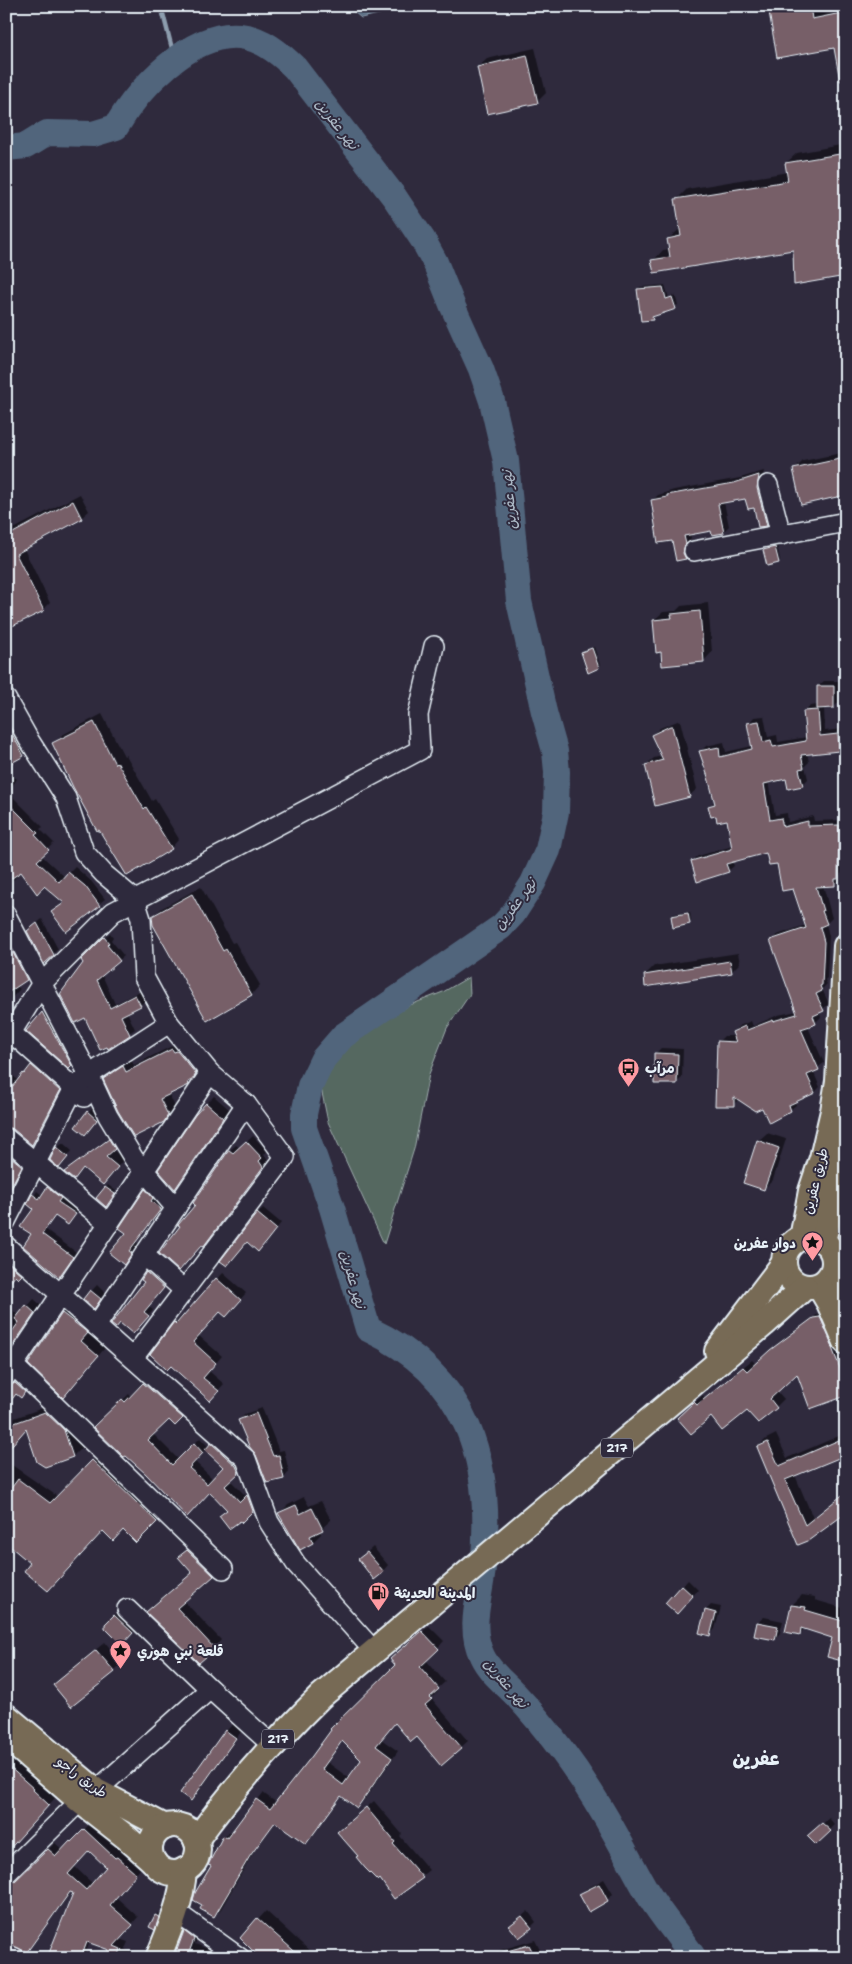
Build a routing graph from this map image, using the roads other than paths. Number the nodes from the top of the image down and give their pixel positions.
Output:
1 (768, 485) dead end
2 (846, 522) edge
3 (781, 535) junction
4 (694, 551) dead end
5 (434, 646) dead end
6 (6, 699) edge
7 (135, 900) junction
8 (6, 915) edge
9 (846, 946) edge
10 (42, 983) junction
11 (169, 1023) junction
12 (8, 1034) edge
13 (210, 1073) junction
14 (89, 1075) junction
15 (74, 1088) junction
16 (246, 1104) junction
17 (108, 1116) junction
18 (6, 1138) edge
19 (846, 1147) edge
20 (36, 1164) junction
21 (145, 1171) junction
22 (176, 1208) junction
23 (6, 1221) edge
24 (109, 1224) junction
25 (826, 1237) edge
26 (6, 1246) edge
27 (144, 1255) junction
28 (784, 1263) junction
29 (812, 1286) junction
30 (184, 1290) junction
31 (62, 1294) junction
32 (846, 1296) edge
33 (96, 1326) junction
34 (846, 1342) edge
35 (133, 1358) junction
36 (9, 1367) edge
37 (693, 1383) junction
38 (224, 1569) dead end
39 (127, 1609) dead end
40 (374, 1651) junction
41 (210, 1689) junction
42 (6, 1716) edge
43 (6, 1737) edge
44 (272, 1745) junction
45 (88, 1796) junction
46 (165, 1827) junction
47 (196, 1840) junction
48 (154, 1862) junction
49 (184, 1870) junction
50 (6, 1874) edge
51 (176, 1912) junction
52 (6, 1954) edge
53 (15, 1958) edge
54 (158, 1958) edge
55 (240, 1958) edge

1 - 3 street
2 - 3 street
3 - 4 street
5 - 7 street
6 - 7 street
7 - 10 street
7 - 11 street
8 - 10 street
9 - 25 main road, طريق عفرين / 217
10 - 12 street
10 - 14 street
11 - 13 street
11 - 14 street
12 - 15 street
13 - 16 street
13 - 21 street
14 - 15 street
14 - 17 street
15 - 17 street
15 - 20 street
16 - 22 street
16 - 30 street
17 - 21 street
18 - 20 street
19 - 25 main road, طريق عفرين / 217
20 - 23 street
20 - 24 street
21 - 22 street
21 - 24 street
22 - 27 street
24 - 31 street
25 - 28 main road, 217
25 - 29 main road, 217
25 - 32 main road
26 - 31 street
27 - 30 street
27 - 33 street
28 - 29 main road
28 - 37 main road, 217
29 - 34 main road
29 - 37 main road, 217
30 - 35 street
31 - 33 street
31 - 36 street
33 - 35 street
35 - 40 street
36 - 38 street
37 - 40 main road, 217
39 - 41 street
40 - 44 main road, 217
41 - 44 street
41 - 45 street
42 - 45 main road, طريق راجو
43 - 45 main road, طريق راجو
44 - 47 main road, 217
45 - 46 main road, طريق راجو
45 - 48 main road, طريق راجو
45 - 50 street
46 - 47 main road
46 - 48 main road
47 - 49 main road
48 - 49 main road
49 - 51 main road
51 - 54 main road
51 - 55 street
52 - 53 street

